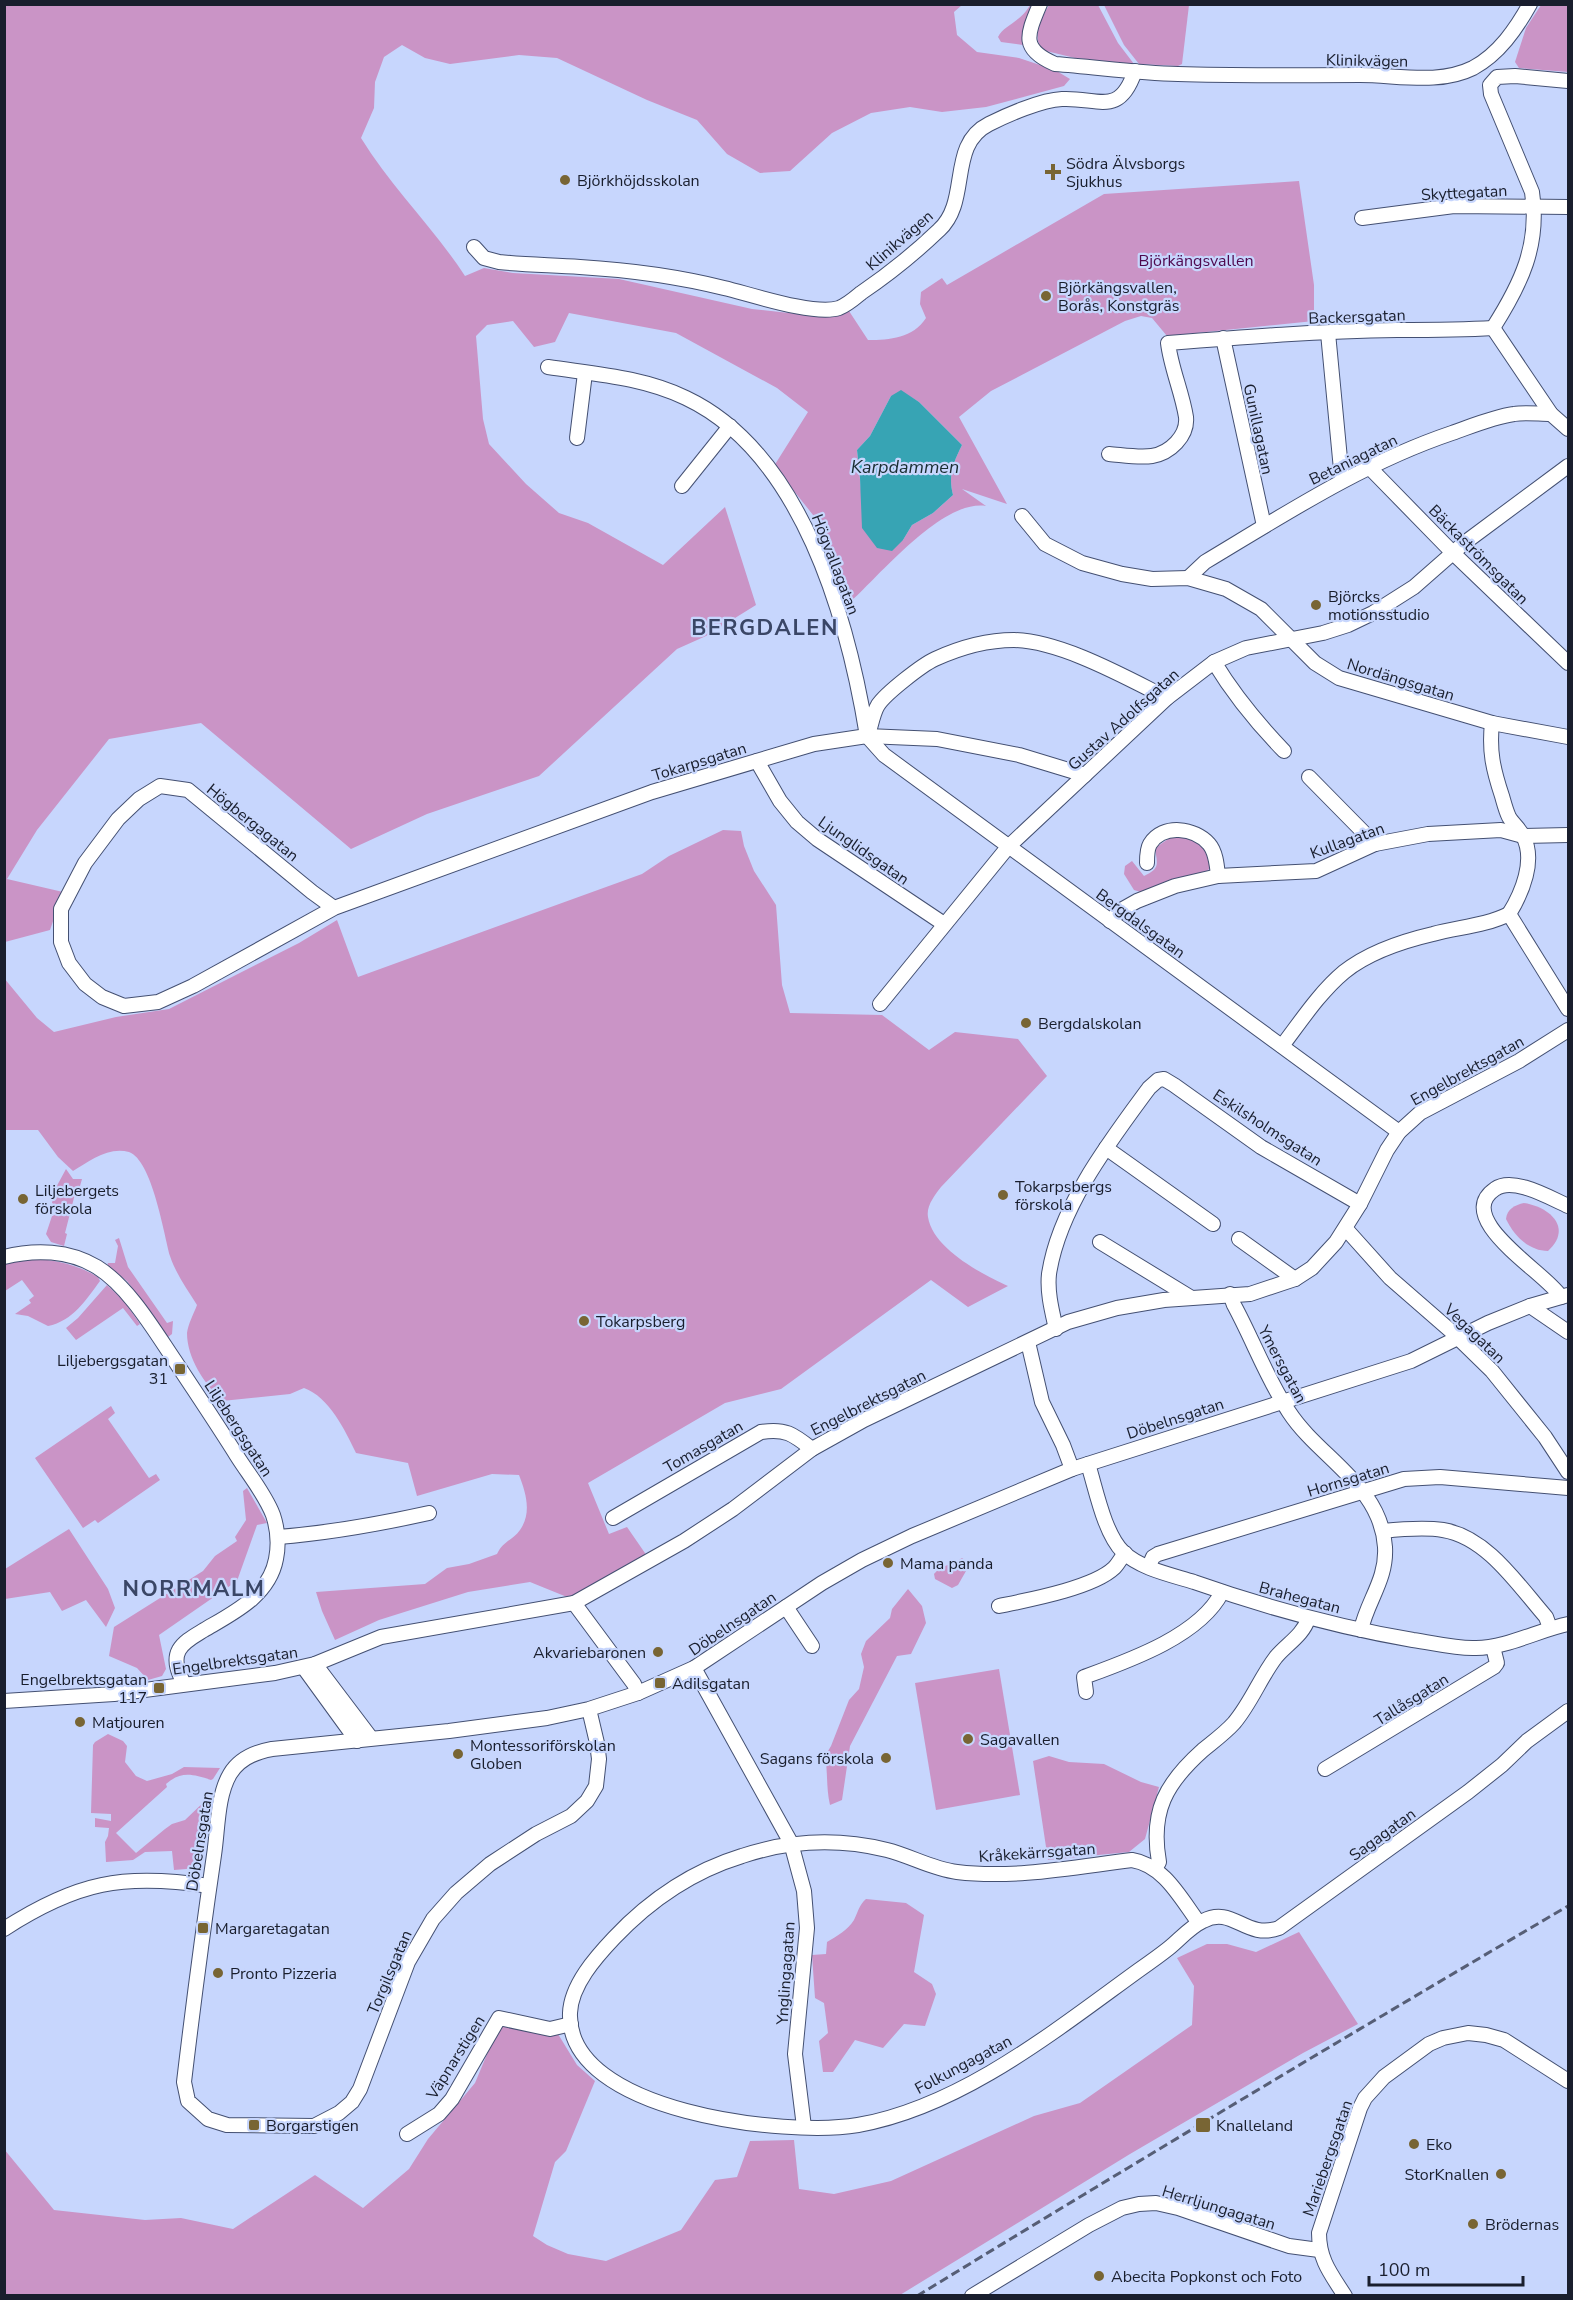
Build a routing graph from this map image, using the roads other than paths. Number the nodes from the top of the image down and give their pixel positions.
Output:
1 (1040, 4) edge
2 (1530, 4) edge
3 (1135, 71) junction
4 (1569, 81) edge
5 (1534, 206) junction
6 (1569, 207) edge
7 (1362, 218) dead end
8 (474, 247) dead end
9 (1493, 328) junction
10 (1328, 333) junction
11 (1223, 338) junction
12 (548, 367) dead end
13 (585, 373) junction
14 (1551, 414) junction
15 (730, 426) junction
16 (1569, 429) edge
17 (577, 438) dead end
18 (1109, 454) dead end
19 (1569, 466) edge
20 (1369, 467) junction
21 (1342, 480) junction
22 (682, 486) dead end
23 (1022, 516) dead end
24 (1264, 526) junction
25 (1453, 553) junction
26 (1188, 578) junction
27 (1292, 639) junction
28 (1214, 662) junction
29 (1569, 663) edge
30 (1167, 698) junction
31 (1492, 723) junction
32 (867, 736) junction
33 (1569, 737) edge
34 (1284, 751) dead end
35 (757, 762) junction
36 (1085, 775) junction
37 (1309, 777) dead end
38 (1523, 836) junction
39 (1569, 836) edge
40 (1375, 844) junction
41 (1008, 848) junction
42 (1147, 863) dead end
43 (1218, 876) junction
44 (334, 908) junction
45 (1509, 914) junction
46 (1110, 921) junction
47 (944, 924) junction
48 (880, 1004) dead end
49 (1569, 1009) edge
50 (1569, 1030) edge
51 (1282, 1046) junction
52 (1399, 1132) junction
53 (1106, 1148) junction
54 (1360, 1204) junction
55 (1569, 1206) edge
56 (1213, 1224) dead end
57 (1346, 1229) junction
58 (1239, 1239) dead end
59 (1100, 1242) dead end
60 (4, 1257) edge
61 (1294, 1279) junction
62 (1230, 1294) junction
63 (1565, 1296) edge
64 (1190, 1297) junction
65 (1530, 1306) junction
66 (1056, 1329) junction
67 (1569, 1332) edge
68 (1458, 1338) junction
69 (1028, 1342) junction
70 (1283, 1401) junction
71 (812, 1449) junction
72 (1088, 1464) junction
73 (1071, 1469) junction
74 (1569, 1472) edge
75 (1569, 1488) edge
76 (1363, 1491) junction
77 (429, 1513) dead end
78 (613, 1518) dead end
79 (1383, 1531) junction
80 (278, 1537) junction
81 (1125, 1553) junction
82 (1149, 1566) junction
83 (1222, 1592) junction
84 (574, 1603) junction
85 (999, 1606) dead end
86 (786, 1607) junction
87 (1308, 1619) junction
88 (1569, 1624) edge
89 (1550, 1628) junction
90 (1361, 1630) junction
91 (812, 1646) dead end
92 (1493, 1647) junction
93 (309, 1666) junction
94 (694, 1668) junction
95 (184, 1684) junction
96 (1086, 1692) dead end
97 (638, 1693) junction
98 (4, 1701) edge
99 (589, 1709) junction
100 (1569, 1711) edge
101 (364, 1739) junction
102 (1325, 1769) dead end
103 (791, 1843) junction
104 (1155, 1869) junction
105 (209, 1886) junction
106 (1199, 1923) junction
107 (4, 1929) edge
108 (571, 2024) junction
109 (580, 2050) joint
110 (1569, 2081) edge
111 (208, 2119) joint
112 (804, 2127) junction
113 (407, 2134) dead end
114 (1319, 2250) junction
115 (972, 2295) edge
116 (1345, 2295) edge

1 - 3 street
2 - 3 street, Klinikvägen
3 - 8 street, Klinikvägen
4 - 5 street
5 - 6 street, Skyttegatan
5 - 7 street, Skyttegatan
5 - 9 street
9 - 10 street, Backersgatan
9 - 14 street
10 - 11 street, Backersgatan
10 - 21 street
11 - 18 street, Backersgatan
11 - 24 street, Gunillagatan
12 - 13 street, Högvallagatan
13 - 15 street, Högvallagatan
13 - 17 street
14 - 16 street
14 - 20 street, Betaniagatan
15 - 22 street
15 - 32 street, Högvallagatan
19 - 25 street, Gustav Adolfsgatan
20 - 21 street, Betaniagatan
20 - 25 street, Bäckaströmsgatan
21 - 24 street, Betaniagatan
23 - 26 street, Nordängsgatan
24 - 26 street, Betaniagatan
25 - 27 street, Gustav Adolfsgatan
25 - 29 street, Bäckaströmsgatan
26 - 27 street, Nordängsgatan
27 - 28 street, Gustav Adolfsgatan
27 - 31 street, Nordängsgatan
28 - 30 street, Gustav Adolfsgatan
28 - 34 street
30 - 32 street
30 - 36 street, Gustav Adolfsgatan
31 - 33 street, Nordängsgatan
31 - 38 street
32 - 35 street, Tokarpsgatan
32 - 36 street, Tokarpsgatan
32 - 41 street, Bergdalsgatan
35 - 44 street, Tokarpsgatan
35 - 47 street, Ljunglidsgatan
36 - 41 street, Gustav Adolfsgatan
37 - 40 street
38 - 39 street, Kullagatan
38 - 40 street, Kullagatan
38 - 45 street
40 - 43 street, Kullagatan
41 - 46 street, Bergdalsgatan
41 - 47 street, Gustav Adolfsgatan
42 - 43 street
43 - 46 street, Kullagatan
44 - 44 street, Högbergagatan
45 - 49 street
45 - 51 street
46 - 51 street, Bergdalsgatan
47 - 48 street, Gustav Adolfsgatan
50 - 52 street, Engelbrektsgatan
51 - 52 street, Bergdalsgatan
52 - 54 street, Engelbrektsgatan
53 - 54 street, Eskilsholmsgatan
53 - 56 street
53 - 66 street
54 - 57 street, Engelbrektsgatan
55 - 63 street
57 - 61 street, Engelbrektsgatan
57 - 68 street, Vegagatan
58 - 61 street
59 - 64 street
60 - 80 street, Liljebergsgatan
61 - 62 street, Engelbrektsgatan
62 - 64 street, Engelbrektsgatan
62 - 70 street, Ymersgatan
63 - 65 street, Döbelnsgatan
64 - 66 street, Engelbrektsgatan
65 - 67 street
65 - 68 street, Döbelnsgatan
66 - 69 street, Engelbrektsgatan
68 - 70 street, Döbelnsgatan
68 - 74 street, Vegagatan
69 - 71 street, Engelbrektsgatan
69 - 73 street
70 - 72 street, Döbelnsgatan
70 - 76 street, Ymersgatan
71 - 78 street, Tomasgatan
71 - 84 street, Engelbrektsgatan
72 - 73 street, Döbelnsgatan
72 - 81 street, Brahegatan
73 - 86 street, Döbelnsgatan
75 - 76 street, Hornsgatan
76 - 79 street, Ymersgatan
76 - 82 street, Hornsgatan
77 - 80 street
79 - 89 street
79 - 90 street, Ymersgatan
80 - 95 street, Liljebergsgatan
81 - 82 street, Brahegatan
81 - 85 street
82 - 83 street, Brahegatan
83 - 87 street, Brahegatan
83 - 96 street
84 - 93 street, Engelbrektsgatan
84 - 97 street
86 - 91 street
86 - 94 street, Döbelnsgatan
87 - 90 street, Brahegatan
87 - 104 street
88 - 89 street, Brahegatan
89 - 92 street, Brahegatan
90 - 92 street, Brahegatan
92 - 102 street, Tallåsgatan
93 - 95 street, Engelbrektsgatan
93 - 101 street
94 - 97 street, Döbelnsgatan
94 - 103 street, Ynglingagatan
95 - 98 street, Engelbrektsgatan
97 - 99 street, Döbelnsgatan
99 - 101 street, Döbelnsgatan
99 - 111 street, Torgilsgatan
100 - 106 street, Sagagatan
101 - 105 street, Döbelnsgatan
103 - 104 street, Kråkekärrsgatan
103 - 108 street, Kråkekärrsgatan
103 - 112 street, Ynglingagatan
104 - 106 street
105 - 107 street
105 - 111 street, Döbelnsgatan
106 - 112 street, Folkungagatan
108 - 109 street, Kråkekärrsgatan
108 - 113 street, Väpnarstigen
109 - 112 street, Folkungagatan
110 - 114 street, Mariebergsgatan
114 - 115 street, Herrljungagatan
114 - 116 street

